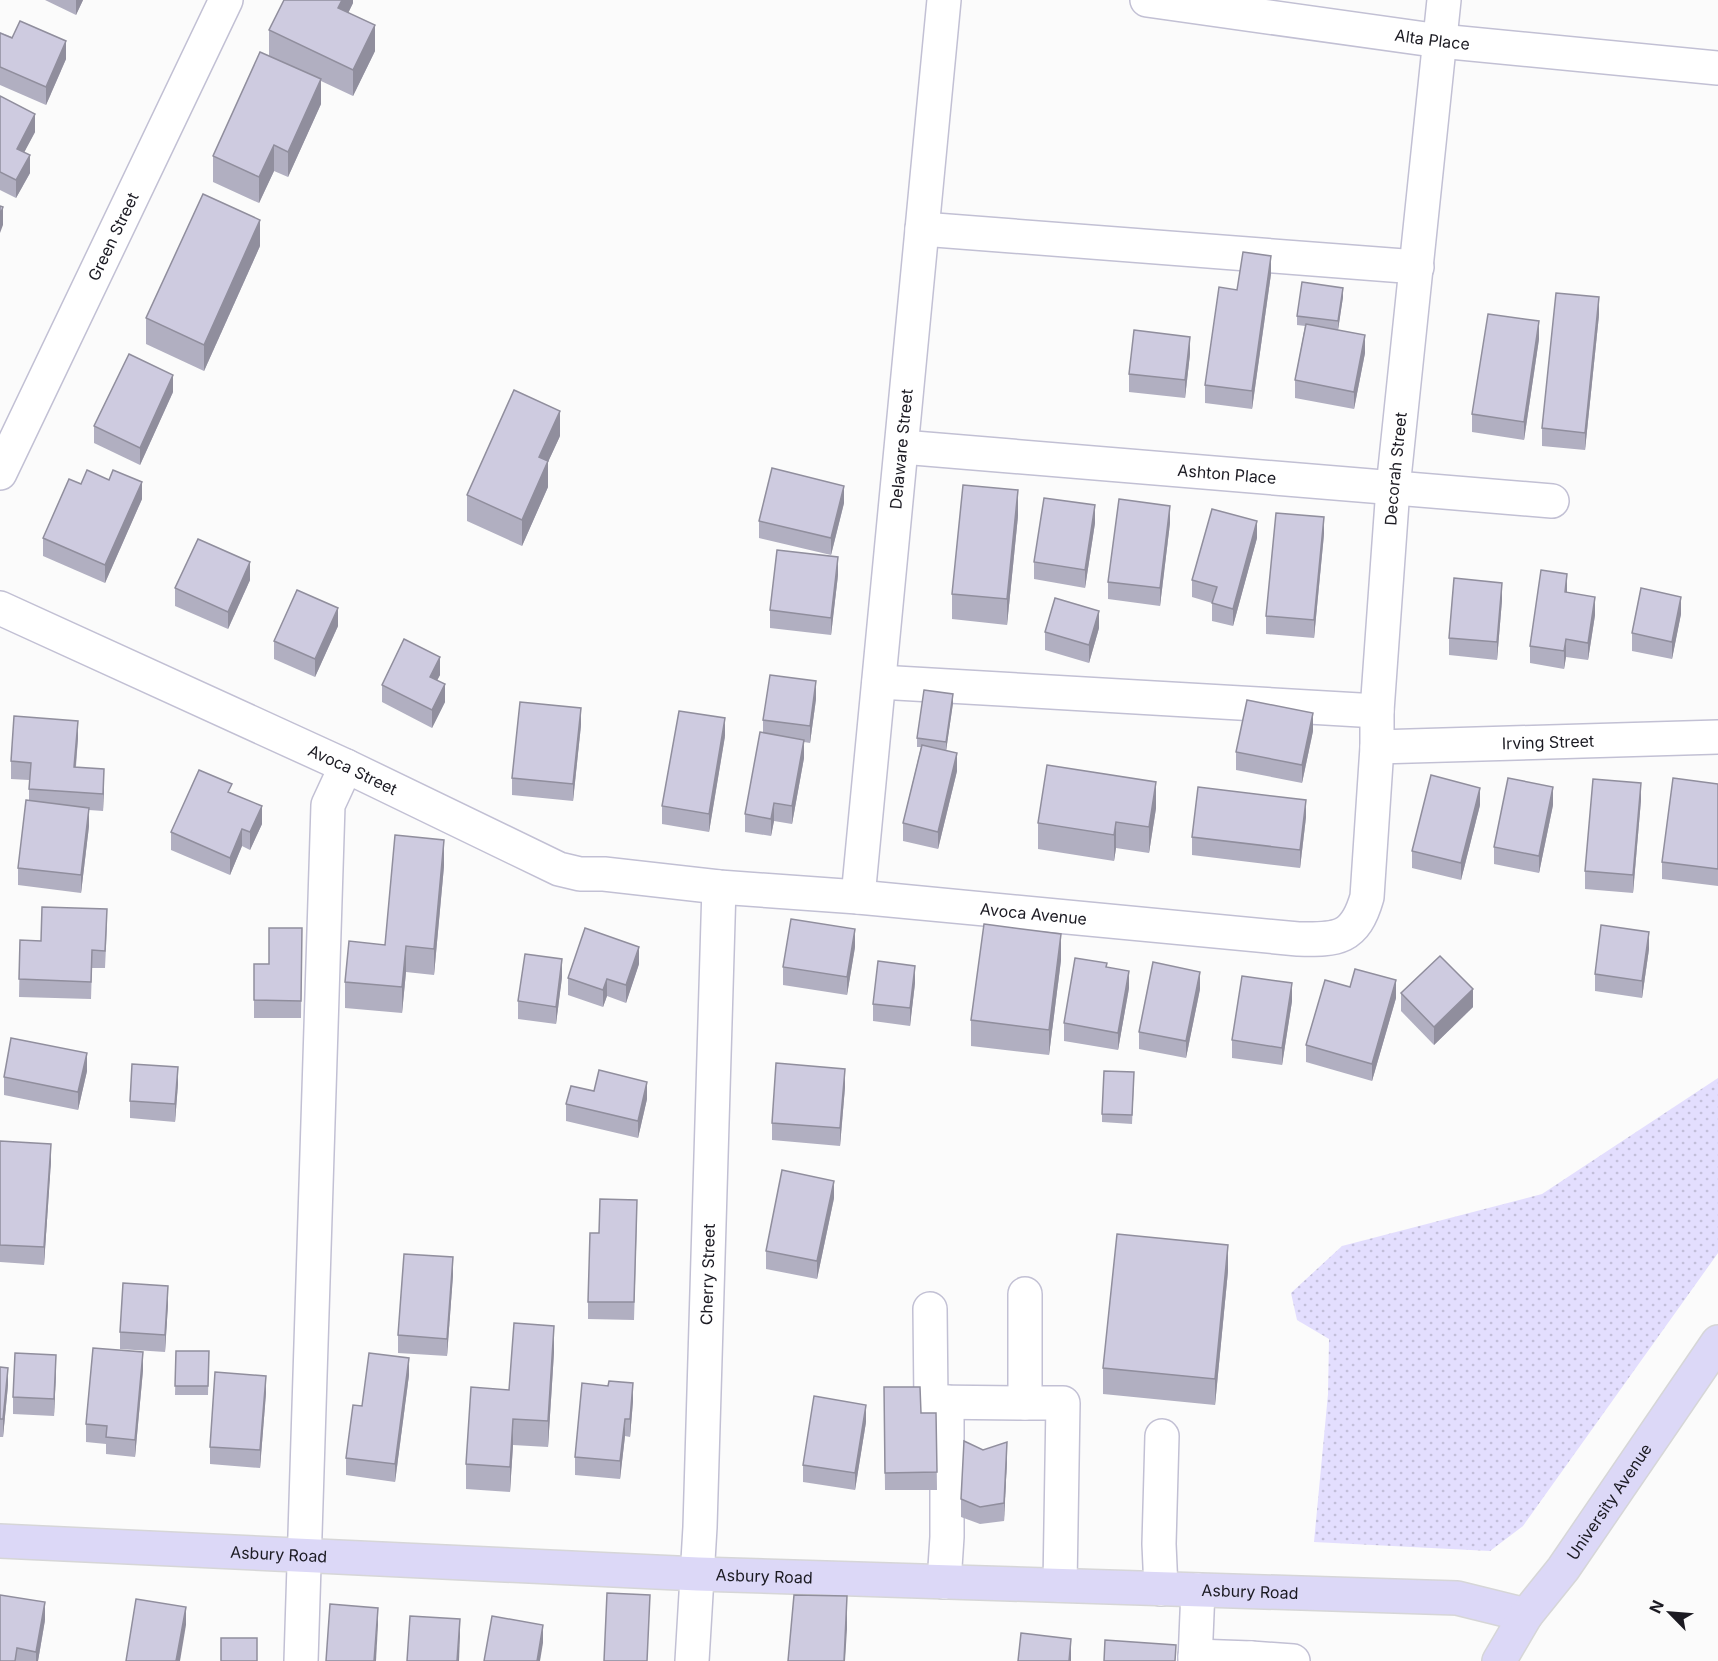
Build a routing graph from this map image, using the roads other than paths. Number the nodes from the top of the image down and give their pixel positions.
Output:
1 (226, 0) edge
2 (944, 0) edge
3 (1147, 0) edge
4 (1444, 0) edge
5 (1440, 41) junction
6 (1718, 68) edge
7 (922, 229) junction
8 (1417, 267) junction
9 (902, 447) junction
10 (0, 473) edge
11 (1393, 488) junction
12 (1551, 501) dead end
13 (0, 608) edge
14 (879, 682) junction
15 (1377, 711) junction
16 (1718, 737) edge
17 (1377, 747) junction
18 (346, 766) junction
19 (719, 887) junction
20 (858, 897) junction
21 (1346, 934) joint
22 (1025, 1294) dead end
23 (930, 1310) dead end
24 (1718, 1342) edge
25 (947, 1402) junction
26 (1025, 1403) junction
27 (1162, 1436) dead end
28 (0, 1541) edge
29 (304, 1555) junction
30 (698, 1574) junction
31 (944, 1582) junction
32 (1060, 1585) junction
33 (1161, 1589) junction
34 (1198, 1590) junction
35 (1526, 1615) junction
36 (1195, 1658) edge
37 (1251, 1660) edge
38 (301, 1661) edge
39 (693, 1661) edge
40 (1293, 1661) edge
41 (1499, 1661) edge

1 - 10 street, Green Street
2 - 7 street, Delaware Street
3 - 5 street, Alta Place
4 - 5 street, Decorah Street
5 - 6 street, Alta Place
5 - 8 street, Decorah Street
7 - 8 street
7 - 9 street, Delaware Street
8 - 11 street, Decorah Street
9 - 11 street, Ashton Place
9 - 14 street, Delaware Street
11 - 12 street, Ashton Place
11 - 15 street, Decorah Street
13 - 18 street, Avoca Street
14 - 15 street
14 - 20 street, Delaware Street
15 - 17 street, Decorah Street
16 - 17 street, Irving Street
17 - 21 street, Decorah Street
18 - 19 street, Avoca Street
18 - 29 street
19 - 20 street, Avoca Avenue
19 - 30 street, Cherry Street
20 - 21 street, Avoca Avenue
22 - 26 street
23 - 25 street
24 - 35 main road, University Avenue
25 - 26 street
25 - 31 street
26 - 32 street
27 - 33 street
28 - 29 main road, Asbury Road
29 - 30 main road, Asbury Road
29 - 38 street
30 - 31 main road, Asbury Road
30 - 39 street, Cherry Street
31 - 32 main road, Asbury Road
32 - 33 main road, Asbury Road
33 - 34 main road, Asbury Road
34 - 35 main road, Asbury Road
34 - 36 street
35 - 41 main road, University Avenue
36 - 37 street
37 - 40 street

